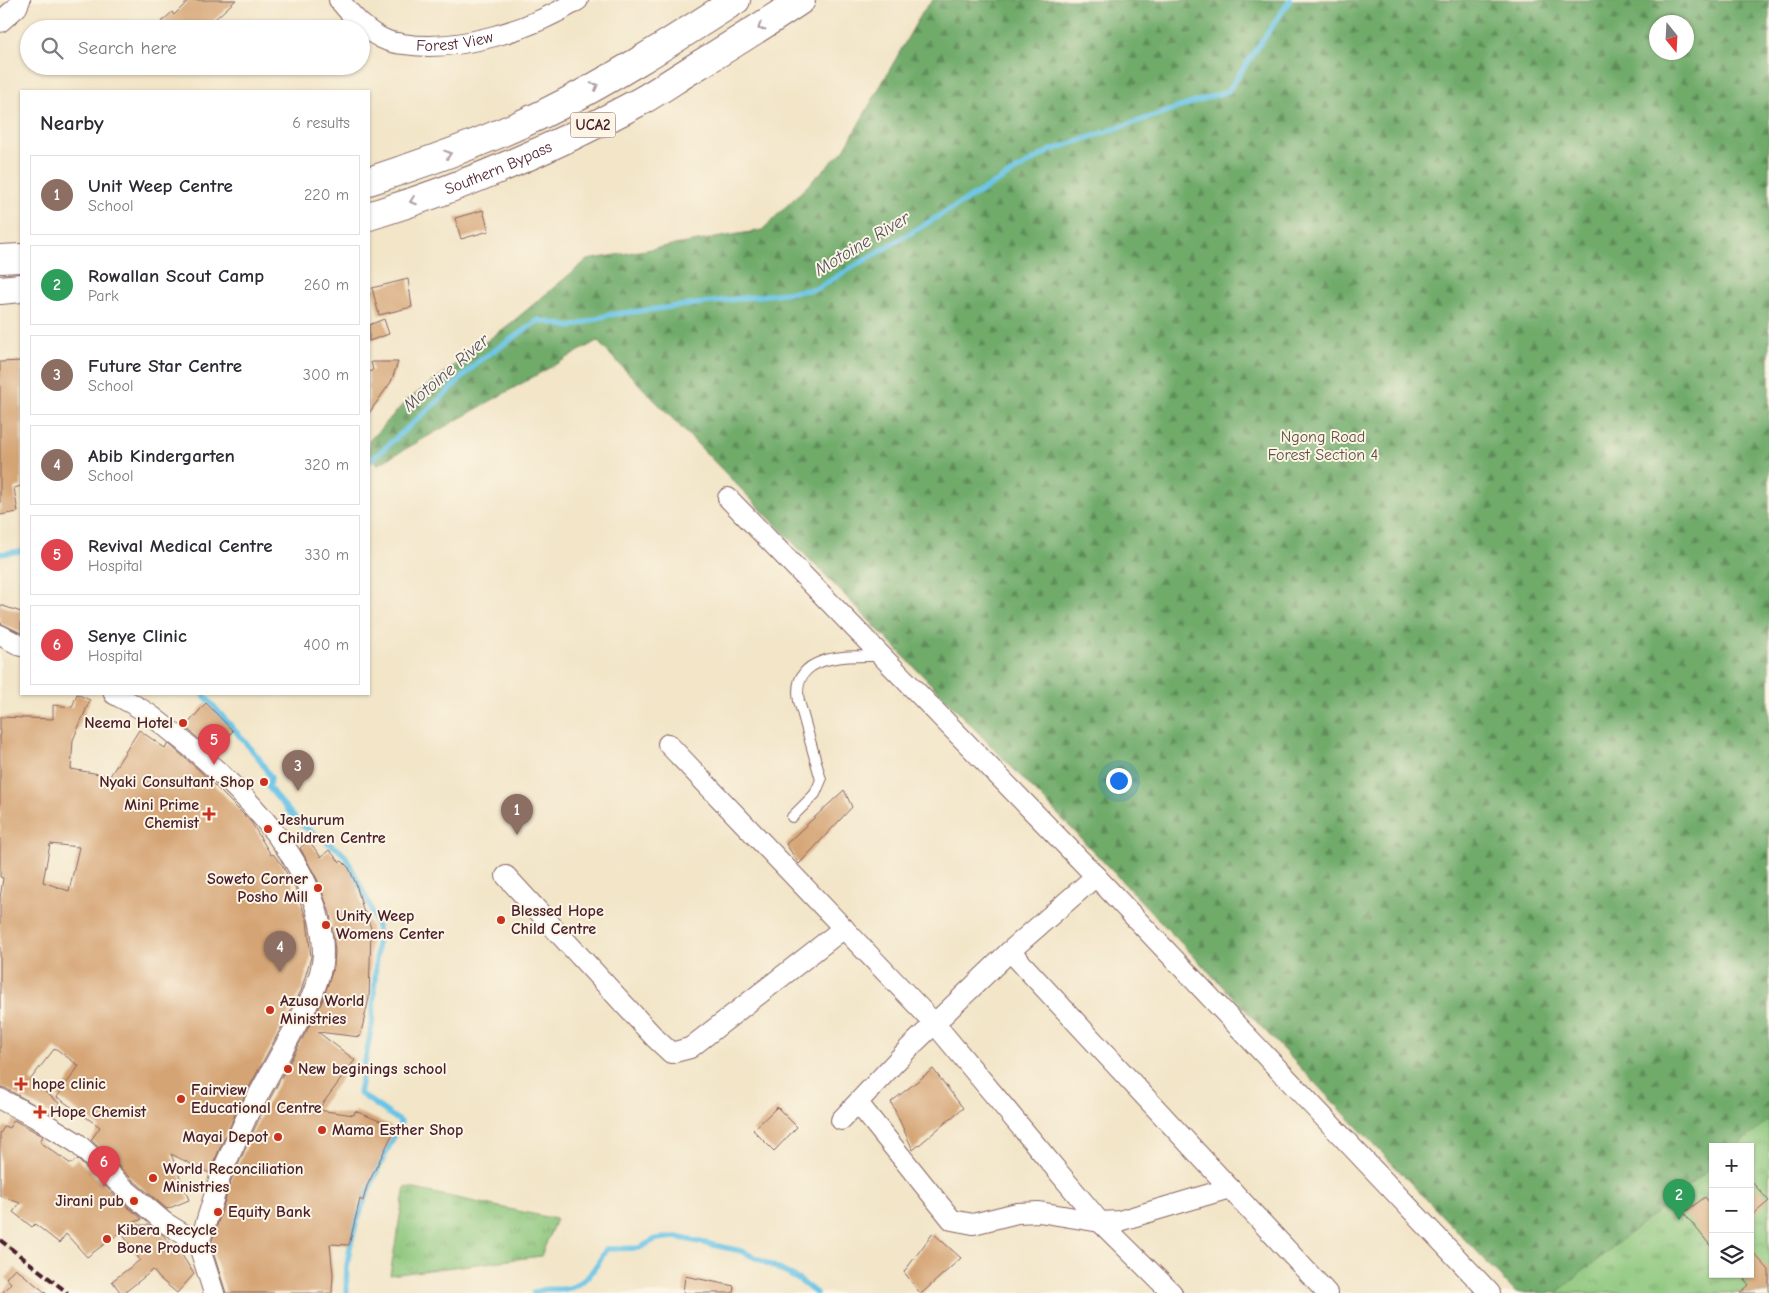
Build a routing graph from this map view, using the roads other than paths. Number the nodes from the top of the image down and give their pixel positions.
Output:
1 (20, 0) edge
2 (339, 0) edge
3 (578, 0) edge
4 (736, 0) edge
5 (801, 0) edge
6 (356, 20) edge
7 (0, 22) edge
8 (370, 31) edge
9 (370, 181) edge
10 (370, 216) edge
11 (20, 258) edge
12 (0, 259) edge
13 (20, 288) edge
14 (0, 290) edge
15 (728, 498) dead end
16 (0, 635) edge
17 (20, 645) edge
18 (881, 656) junction
19 (116, 695) edge
20 (668, 744) dead end
21 (792, 817) dead end
22 (506, 876) dead end
23 (1096, 876) junction
24 (844, 928) junction
25 (1010, 951) junction
26 (935, 1024) junction
27 (0, 1099) edge
28 (858, 1104) junction
29 (841, 1120) dead end
30 (1230, 1188) junction
31 (1100, 1222) junction
32 (198, 1244) junction
33 (214, 1293) edge
34 (1172, 1293) edge
35 (1327, 1293) edge
36 (1490, 1293) edge

1 - 7 street
2 - 6 street, Forest View
3 - 8 street, Forest View
9 -> 4 highway, Southern Bypass / UCA2
5 -> 10 highway, Southern Bypass / UCA2
11 - 12 highway
13 - 14 highway
15 - 18 street
16 - 17 street
18 - 21 lane
18 - 23 street
19 - 32 street
20 - 24 street
22 - 24 street
23 - 25 street
23 - 36 street
24 - 26 street
25 - 26 street
25 - 30 street
26 - 28 street
26 - 31 street
27 - 32 street
28 - 29 street
28 - 31 street
30 - 31 street
30 - 35 street
31 - 34 street
32 - 33 street

